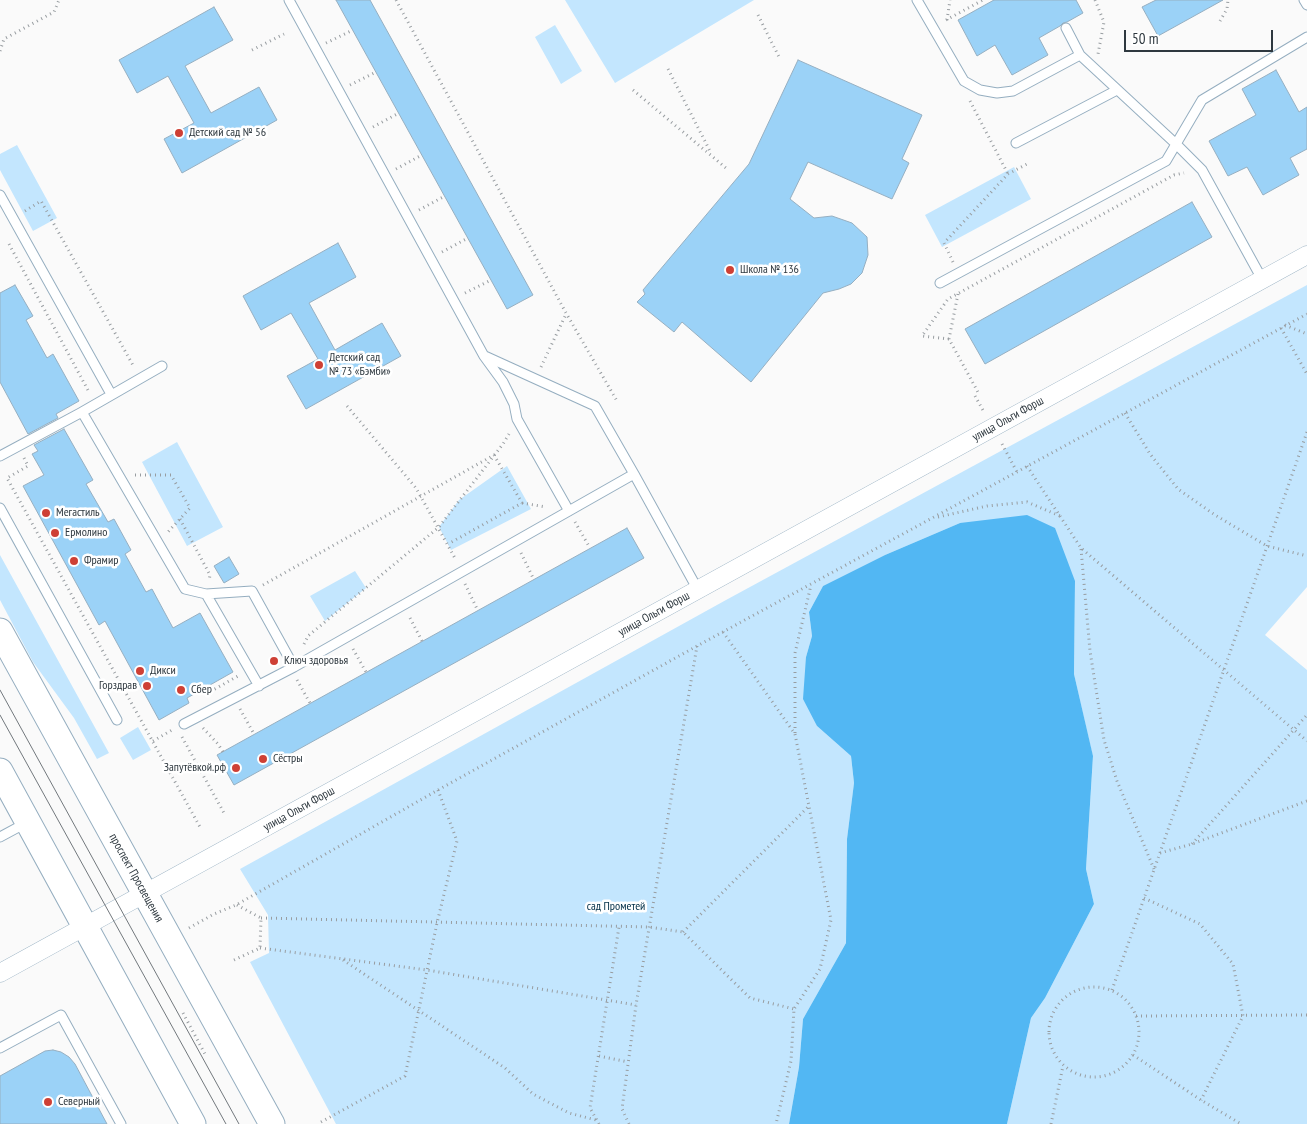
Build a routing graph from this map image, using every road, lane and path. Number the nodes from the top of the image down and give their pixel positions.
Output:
1 (59, 0) edge
2 (289, 0) edge
3 (396, 0) edge
4 (918, 0) edge
5 (950, 0) edge
6 (983, 0) edge
7 (1095, 0) edge
8 (1228, 0) edge
9 (1304, 0) edge
10 (1307, 5) edge
11 (758, 15) dead end
12 (1220, 21) dead end
13 (1066, 28) dead end
14 (353, 30) dead end
15 (284, 34) dead end
16 (1307, 37) edge
17 (315, 49) junction
18 (252, 50) dead end
19 (0, 51) edge
20 (1080, 55) junction
21 (779, 57) dead end
22 (1090, 65) junction
23 (668, 69) dead end
24 (376, 72) dead end
25 (964, 82) junction
26 (633, 90) dead end
27 (1117, 90) junction
28 (338, 91) junction
29 (399, 113) dead end
30 (362, 133) junction
31 (1016, 144) dead end
32 (1176, 144) junction
33 (422, 155) dead end
34 (712, 156) junction
35 (1027, 164) dead end
36 (726, 168) dead end
37 (1008, 174) junction
38 (1190, 174) dead end
39 (385, 175) junction
40 (0, 195) edge
41 (445, 196) dead end
42 (408, 216) junction
43 (12, 218) junction
44 (4, 236) dead end
45 (468, 238) dead end
46 (1307, 255) edge
47 (431, 258) junction
48 (958, 273) junction
49 (1262, 279) junction
50 (491, 280) dead end
51 (940, 283) dead end
52 (967, 289) junction
53 (958, 294) junction
54 (453, 298) junction
55 (1307, 314) edge
56 (1285, 325) junction
57 (1281, 328) junction
58 (1307, 334) edge
59 (948, 339) junction
60 (484, 356) junction
61 (162, 366) dead end
62 (1307, 374) edge
63 (141, 378) junction
64 (112, 394) junction
65 (979, 394) dead end
66 (617, 401) dead end
67 (96, 404) junction
68 (347, 406) dead end
69 (82, 412) junction
70 (1125, 413) junction
71 (517, 419) junction
72 (1307, 432) edge
73 (18, 447) junction
74 (494, 455) junction
75 (0, 456) edge
76 (1027, 466) junction
77 (634, 474) junction
78 (119, 475) junction
79 (420, 496) junction
80 (0, 508) edge
81 (569, 511) junction
82 (1060, 516) junction
83 (933, 518) junction
84 (180, 519) junction
85 (438, 527) junction
86 (158, 542) junction
87 (515, 542) junction
88 (448, 544) junction
89 (1267, 546) junction
90 (590, 548) dead end
91 (1081, 548) junction
92 (1307, 556) edge
93 (461, 572) junction
94 (534, 580) dead end
95 (811, 585) junction
96 (698, 590) junction
97 (252, 591) junction
98 (206, 594) junction
99 (403, 605) junction
100 (478, 610) dead end
101 (0, 631) edge
102 (723, 632) junction
103 (347, 637) junction
104 (422, 641) dead end
105 (697, 646) junction
106 (293, 668) junction
107 (1224, 671) junction
108 (366, 672) dead end
109 (259, 686) junction
110 (310, 703) dead end
111 (1307, 715) edge
112 (194, 719) junction
113 (117, 720) dead end
114 (180, 726) junction
115 (1294, 731) junction
116 (795, 734) junction
117 (153, 741) junction
118 (1307, 741) edge
119 (223, 752) dead end
120 (0, 771) edge
121 (438, 790) junction
122 (1307, 801) edge
123 (810, 805) junction
124 (224, 813) dead end
125 (28, 822) junction
126 (200, 827) dead end
127 (0, 837) edge
128 (1192, 844) junction
129 (1160, 853) junction
130 (1154, 869) junction
131 (145, 894) junction
132 (1144, 898) junction
133 (236, 904) junction
134 (261, 918) junction
135 (437, 923) junction
136 (86, 927) junction
137 (619, 927) junction
138 (190, 928) dead end
139 (648, 928) junction
140 (683, 932) junction
141 (260, 948) junction
142 (341, 959) junction
143 (234, 960) dead end
144 (427, 970) junction
145 (0, 973) edge
146 (1112, 990) junction
147 (607, 1001) junction
148 (636, 1005) junction
149 (794, 1009) junction
150 (419, 1010) junction
151 (1307, 1015) edge
152 (1136, 1016) junction
153 (1244, 1016) junction
154 (0, 1048) edge
155 (1133, 1054) junction
156 (598, 1056) junction
157 (628, 1062) junction
158 (1063, 1066) junction
159 (1201, 1100) junction
160 (596, 1120) junction
161 (274, 1122) edge
162 (321, 1122) dead end
163 (121, 1124) edge
164 (194, 1124) edge
165 (599, 1124) edge
166 (629, 1124) edge
167 (776, 1124) edge
168 (1051, 1124) edge
169 (1240, 1124) edge

1 - 19 path
2 - 17 lane
3 - 66 path
4 - 25 lane
5 - 6 path
7 - 22 path
8 - 12 path
9 - 10 lane
11 - 21 path
13 - 20 lane
14 - 17 path
15 - 18 path
16 - 32 lane
17 - 28 lane
20 - 22 lane
20 - 25 lane
22 - 27 lane
23 - 34 path
24 - 28 path
25 - 37 path
26 - 34 path
27 - 31 lane
27 - 32 lane
28 - 30 lane
29 - 30 path
30 - 39 lane
32 - 48 lane
32 - 49 lane
33 - 39 path
34 - 36 path
35 - 37 path
37 - 48 path
38 - 52 path
39 - 42 lane
40 - 43 lane
41 - 42 path
42 - 47 lane
43 - 63 path
43 - 64 lane
44 - 67 path
45 - 47 path
46 - 49 street, улица Ольги Форш
47 - 54 lane
48 - 51 lane
48 - 52 path
49 - 96 street, улица Ольги Форш
50 - 54 path
52 - 53 path
53 - 59 path
53 - 59 path
54 - 60 lane
55 - 56 path
56 - 57 path
56 - 58 path
57 - 62 path
57 - 70 path
59 - 65 path
60 - 71 lane
60 - 77 lane
61 - 63 lane
63 - 64 lane
64 - 67 lane
67 - 69 lane
68 - 79 path
69 - 73 lane
69 - 78 lane
70 - 76 path
70 - 89 path
71 - 74 path
71 - 81 lane
72 - 89 path
73 - 75 lane
73 - 117 path
74 - 79 path
74 - 85 path
74 - 88 path
76 - 82 path
76 - 83 path
77 - 81 lane
77 - 96 lane
78 - 84 path
78 - 86 lane
79 - 85 path
79 - 97 path
80 - 113 lane
81 - 87 lane
81 - 90 path
82 - 83 path
82 - 91 path
83 - 95 path
84 - 86 path
84 - 98 path
85 - 88 path
85 - 106 path
86 - 98 lane
87 - 93 lane
87 - 94 path
88 - 93 path
89 - 92 path
89 - 107 path
91 - 107 path
91 - 130 path
93 - 99 lane
93 - 100 path
95 - 102 path
95 - 116 path
96 - 131 street, улица Ольги Форш
97 - 98 lane
97 - 106 lane
98 - 109 lane
99 - 103 lane
99 - 104 path
101 - 131 main road, проспект Просвещения
102 - 105 path
102 - 116 path
103 - 106 lane
103 - 108 path
105 - 121 path
105 - 139 path
106 - 109 lane
106 - 110 path
107 - 115 path
107 - 129 path
109 - 112 lane
111 - 115 path
112 - 114 lane
112 - 119 path
114 - 117 path
114 - 124 path
115 - 118 path
115 - 128 path
116 - 123 path
117 - 126 path
120 - 125 main road
121 - 133 path
121 - 135 path
122 - 128 path
123 - 140 path
123 - 149 path
125 - 127 lane
125 - 136 main road
128 - 129 path
129 - 130 path
130 - 132 path
131 - 136 street, улица Ольги Форш
131 - 161 main road, проспект Просвещения
132 - 146 path
132 - 153 path
133 - 134 path
133 - 138 path
134 - 135 path
134 - 141 path
135 - 137 path
135 - 144 path
136 - 145 street, улица Ольги Форш
136 - 164 main road
137 - 139 path
137 - 147 path
139 - 140 path
139 - 148 path
140 - 149 path
141 - 142 path
141 - 143 path
142 - 144 path
142 - 150 path
144 - 147 path
144 - 150 path
146 - 152 path
146 - 158 path
147 - 148 path
147 - 156 path
148 - 157 path
149 - 167 path
150 - 160 path
150 - 162 path
151 - 153 path
152 - 153 path
152 - 155 path
153 - 159 path
154 - 163 lane
155 - 158 path
155 - 159 path
156 - 157 path
156 - 160 path
157 - 166 path
158 - 168 path
159 - 169 path
160 - 165 path

